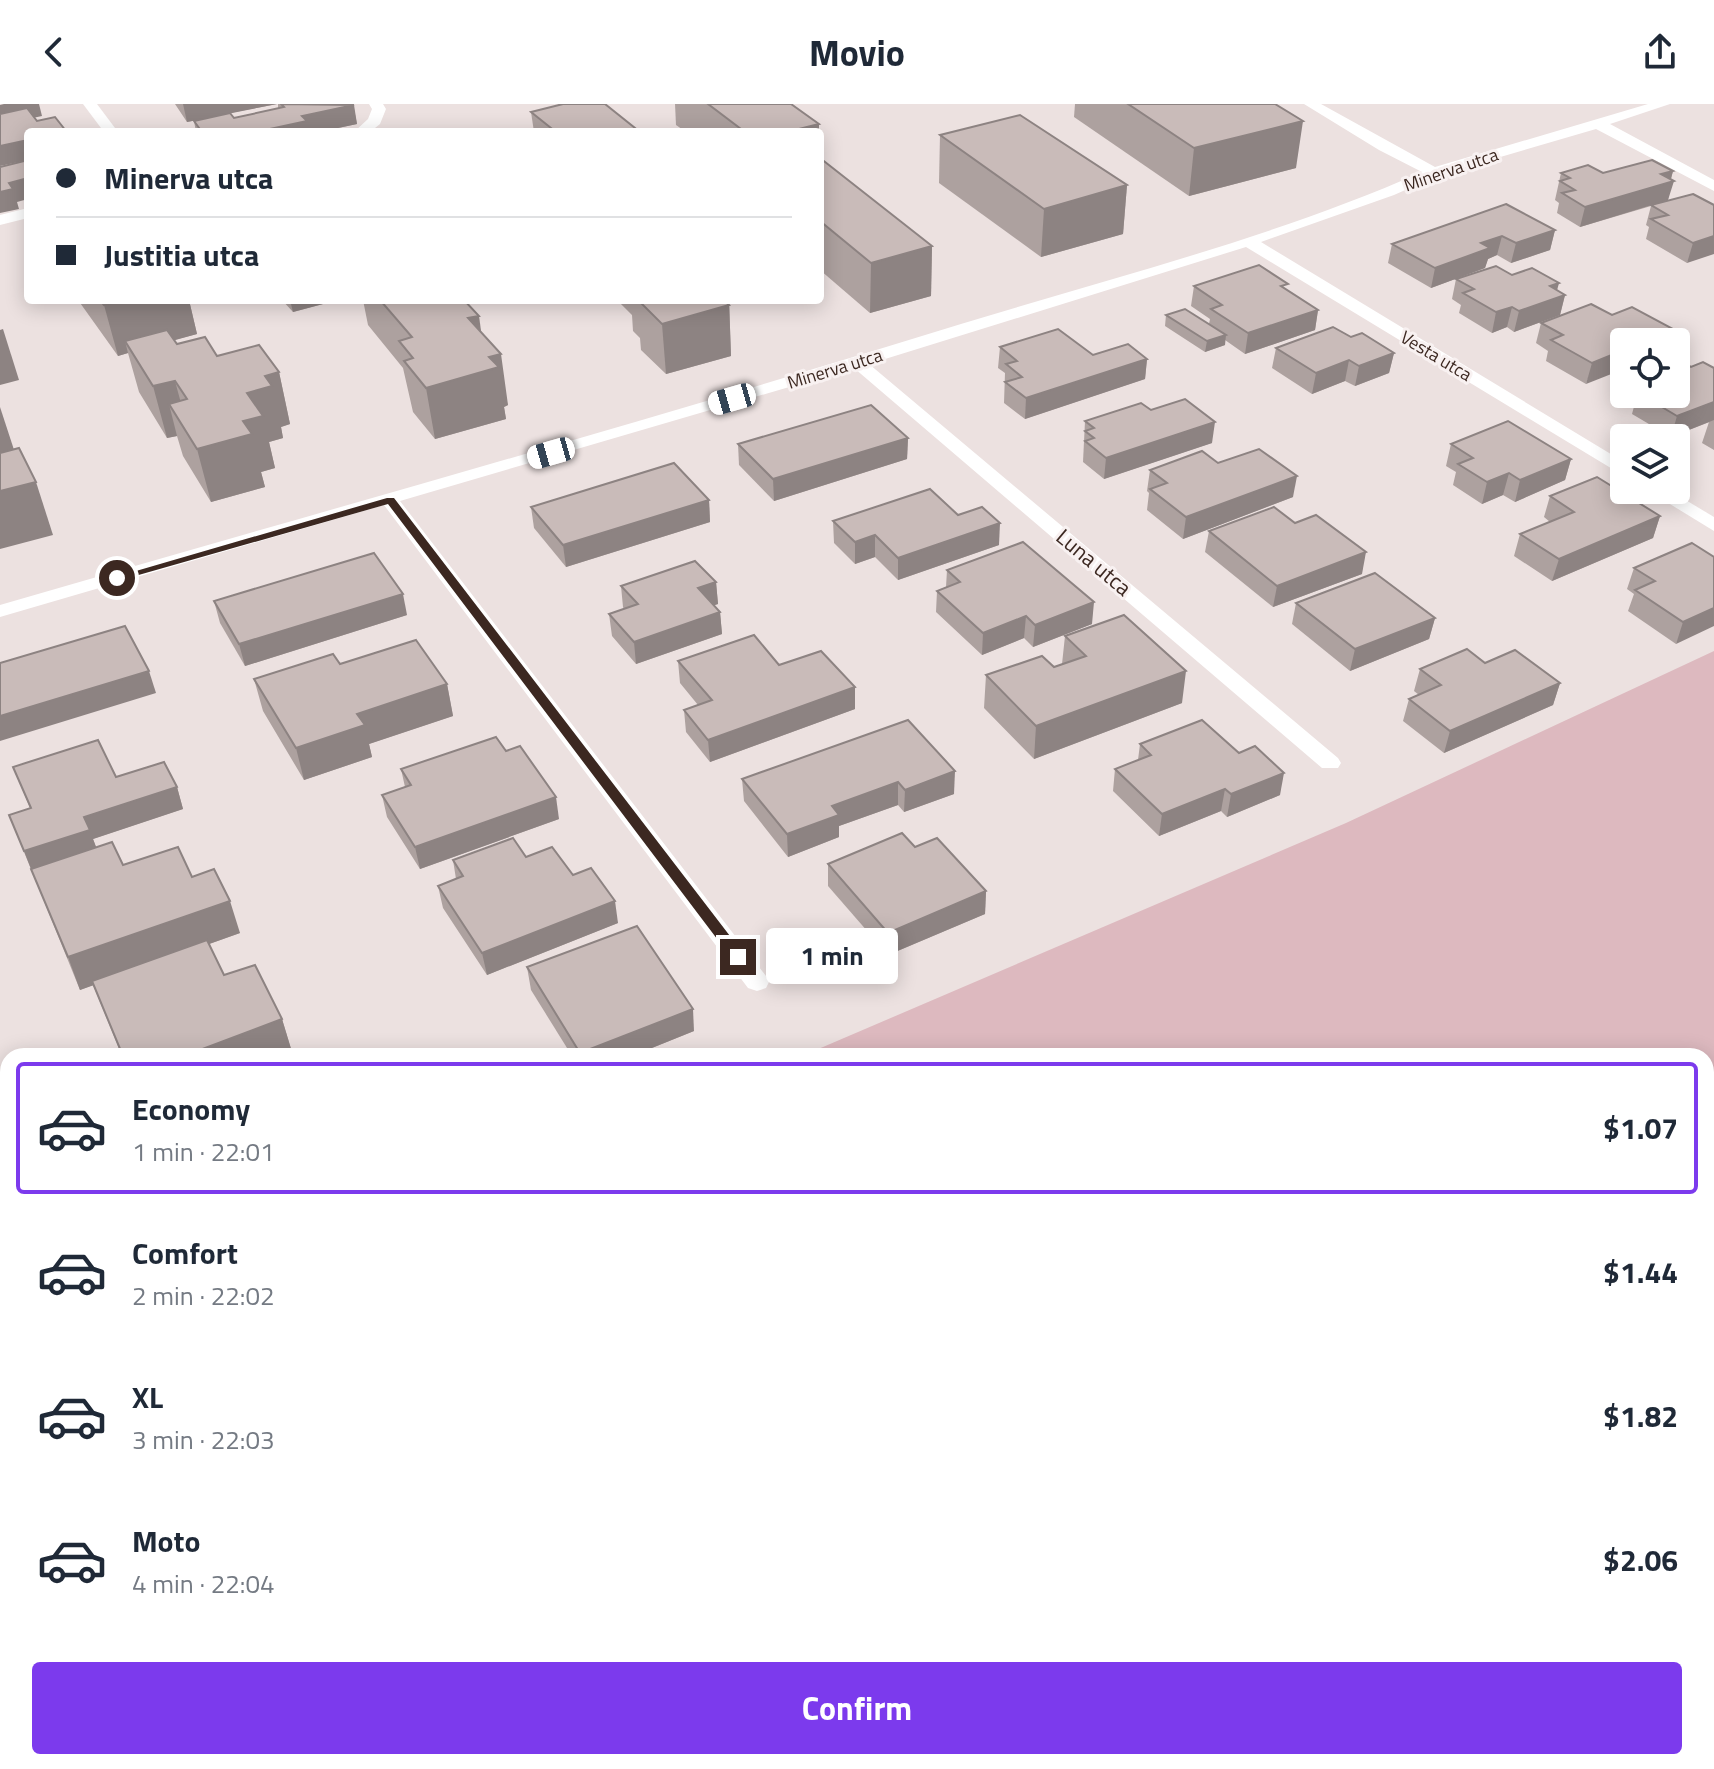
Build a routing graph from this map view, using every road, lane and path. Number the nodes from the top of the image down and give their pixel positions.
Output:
1 (90, 104) edge
2 (376, 104) edge
3 (1311, 104) edge
4 (1663, 104) edge
5 (1598, 124) junction
6 (108, 128) edge
7 (366, 128) edge
8 (1434, 172) junction
9 (1714, 186) edge
10 (24, 214) edge
11 (0, 220) edge
12 (1248, 241) junction
13 (857, 362) junction
14 (1610, 461) edge
15 (390, 500) junction
16 (1679, 504) edge
17 (1714, 525) edge
18 (0, 611) edge
19 (1330, 763) dead end
20 (757, 982) dead end

1 - 6 street
2 - 7 street
3 - 8 street
4 - 5 street, Minerva utca
5 - 8 street, Minerva utca
5 - 9 street
8 - 12 street, Minerva utca
10 - 11 street
12 - 13 street, Minerva utca
12 - 14 street, Vesta utca
13 - 15 street, Minerva utca
13 - 19 street, Luna utca
15 - 18 street, Minerva utca
15 - 20 street
16 - 17 street

